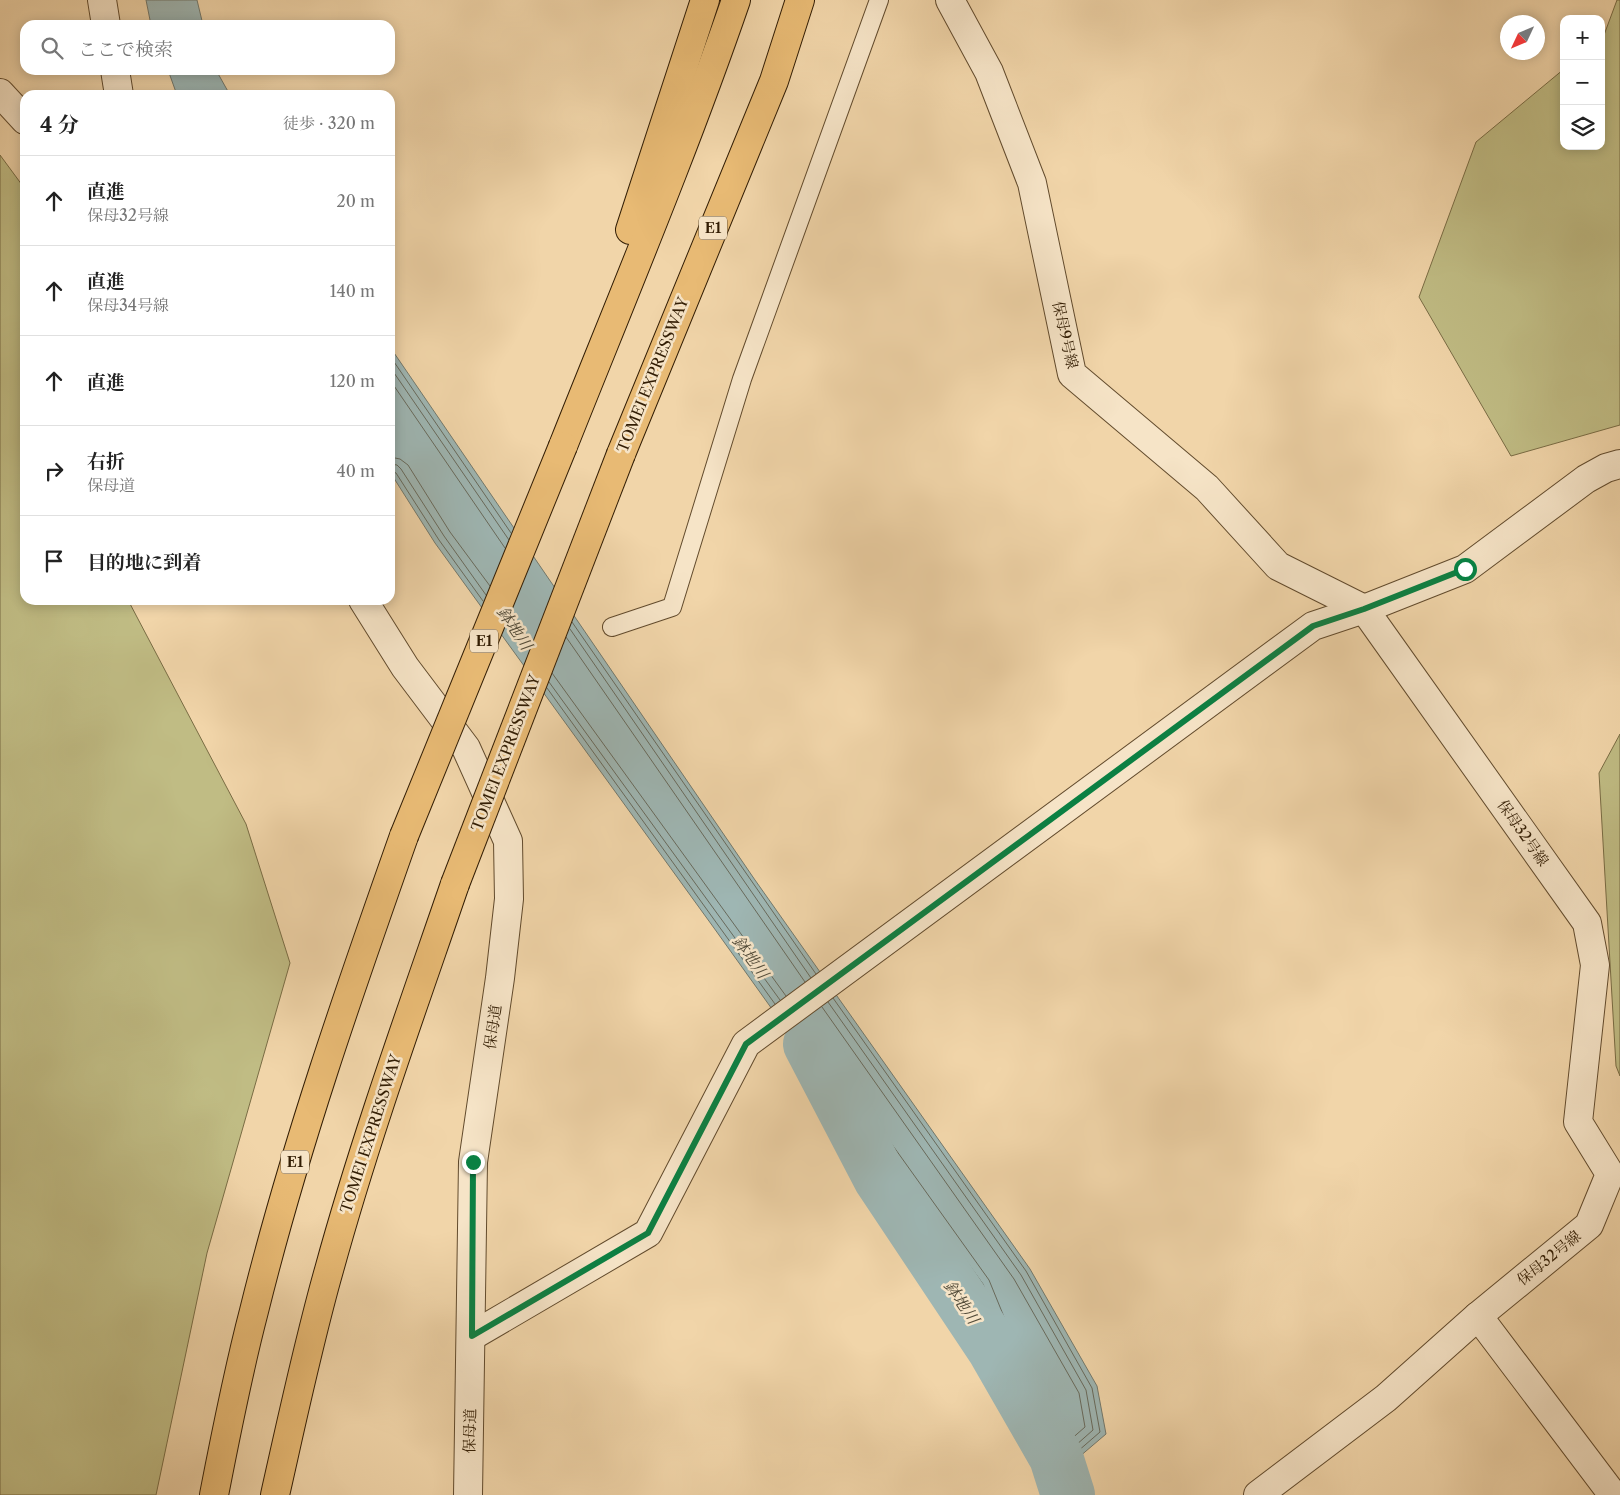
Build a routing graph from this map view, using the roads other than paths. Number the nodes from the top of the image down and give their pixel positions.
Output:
1 (102, 0) edge
2 (705, 0) edge
3 (736, 0) edge
4 (800, 0) edge
5 (879, 0) edge
6 (950, 0) edge
7 (105, 20) edge
8 (116, 75) edge
9 (118, 90) edge
10 (0, 93) edge
11 (20, 115) edge
12 (563, 446) junction
13 (1620, 464) edge
14 (366, 605) edge
15 (1364, 609) junction
16 (612, 627) dead end
17 (1478, 1316) junction
18 (472, 1336) junction
19 (214, 1495) edge
20 (275, 1495) edge
21 (468, 1495) edge
22 (1258, 1495) edge
23 (1613, 1495) edge

1 - 7 street
2 - 12 highway
3 - 12 highway, E1
4 - 20 highway, TOMEI EXPRESSWAY / E1, bridge
5 - 16 lane
6 - 15 street, 保母9号線
8 - 9 street
10 - 11 street
12 - 19 highway, E1, bridge
13 - 15 street
14 - 18 street, 保母道
15 - 17 street, 保母32号線
15 - 18 street
17 - 22 street
17 - 23 street
18 - 21 street, 保母道

